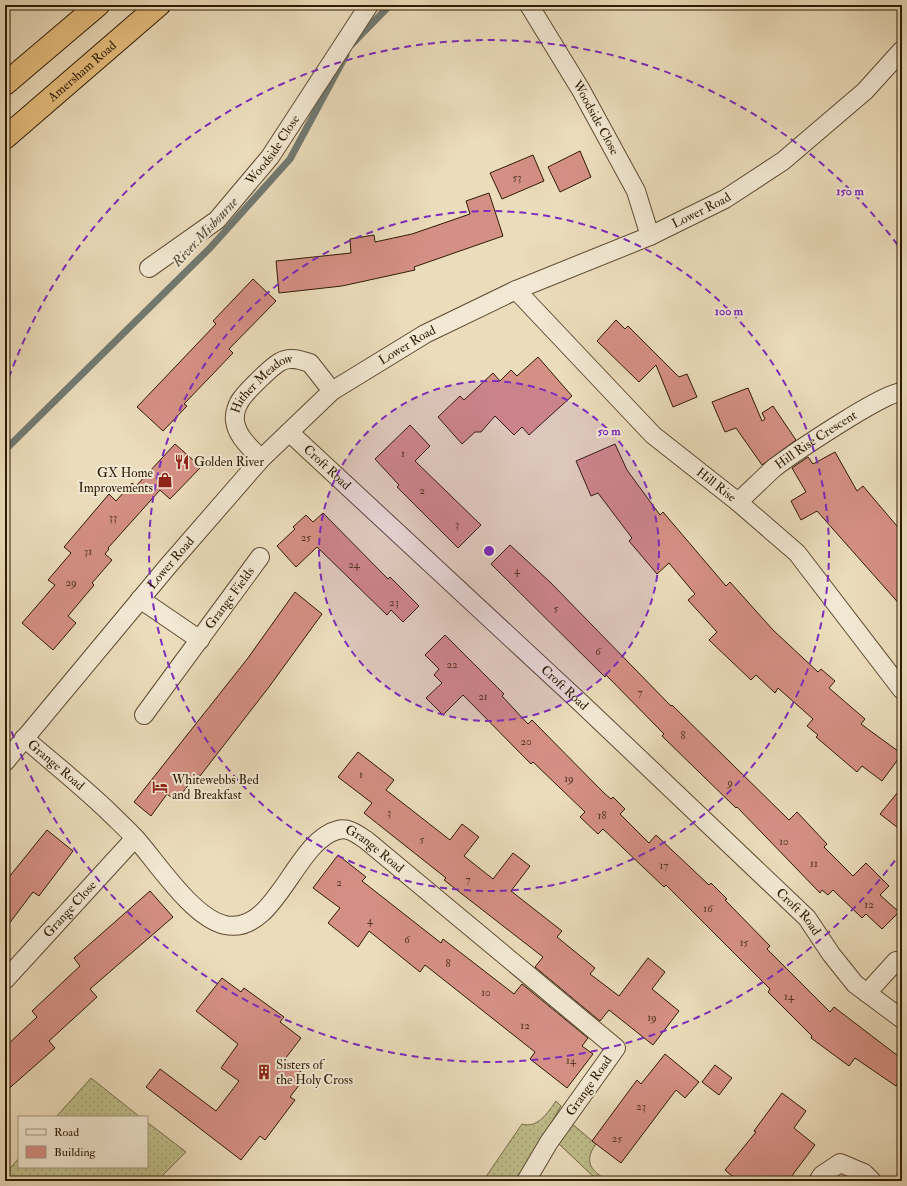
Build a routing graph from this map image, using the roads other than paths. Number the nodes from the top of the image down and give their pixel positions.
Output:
1 (98, 5) edge
2 (159, 5) edge
3 (369, 5) edge
4 (529, 5) edge
5 (902, 50) edge
6 (5, 84) edge
7 (5, 138) edge
8 (650, 236) junction
9 (149, 268) dead end
10 (516, 290) junction
11 (332, 391) junction
12 (902, 392) edge
13 (289, 432) junction
14 (261, 459) junction
15 (738, 502) junction
16 (260, 557) dead end
17 (140, 599) junction
18 (200, 640) junction
19 (902, 690) edge
20 (144, 715) dead end
21 (24, 738) junction
22 (5, 762) edge
23 (135, 838) junction
24 (896, 961) dead end
25 (5, 980) edge
26 (867, 993) junction
27 (902, 1019) edge
28 (526, 1181) edge
29 (818, 1181) edge
30 (872, 1181) edge

1 - 6 highway
2 - 7 highway, Amersham Road
3 - 9 street, Woodside Close
4 - 8 street, Woodside Close
5 - 8 street, Lower Road
8 - 10 street, Lower Road
10 - 11 street, Lower Road
10 - 15 street, Hill Rise
11 - 13 street, Lower Road
11 - 14 street, Hither Meadow
12 - 15 street, Hill Rise Crescent
13 - 14 street, Lower Road
13 - 26 street, Croft Road
14 - 17 street, Lower Road
15 - 19 street, Hill Rise
16 - 18 street, Grange Fields
17 - 18 street, Grange Fields
17 - 21 street, Lower Road
18 - 20 street, Grange Fields
21 - 22 street, Lower Road
21 - 23 street, Grange Road
23 - 25 street, Grange Close
23 - 28 street, Grange Road
24 - 26 street
26 - 27 street, Croft Road
29 - 30 street

